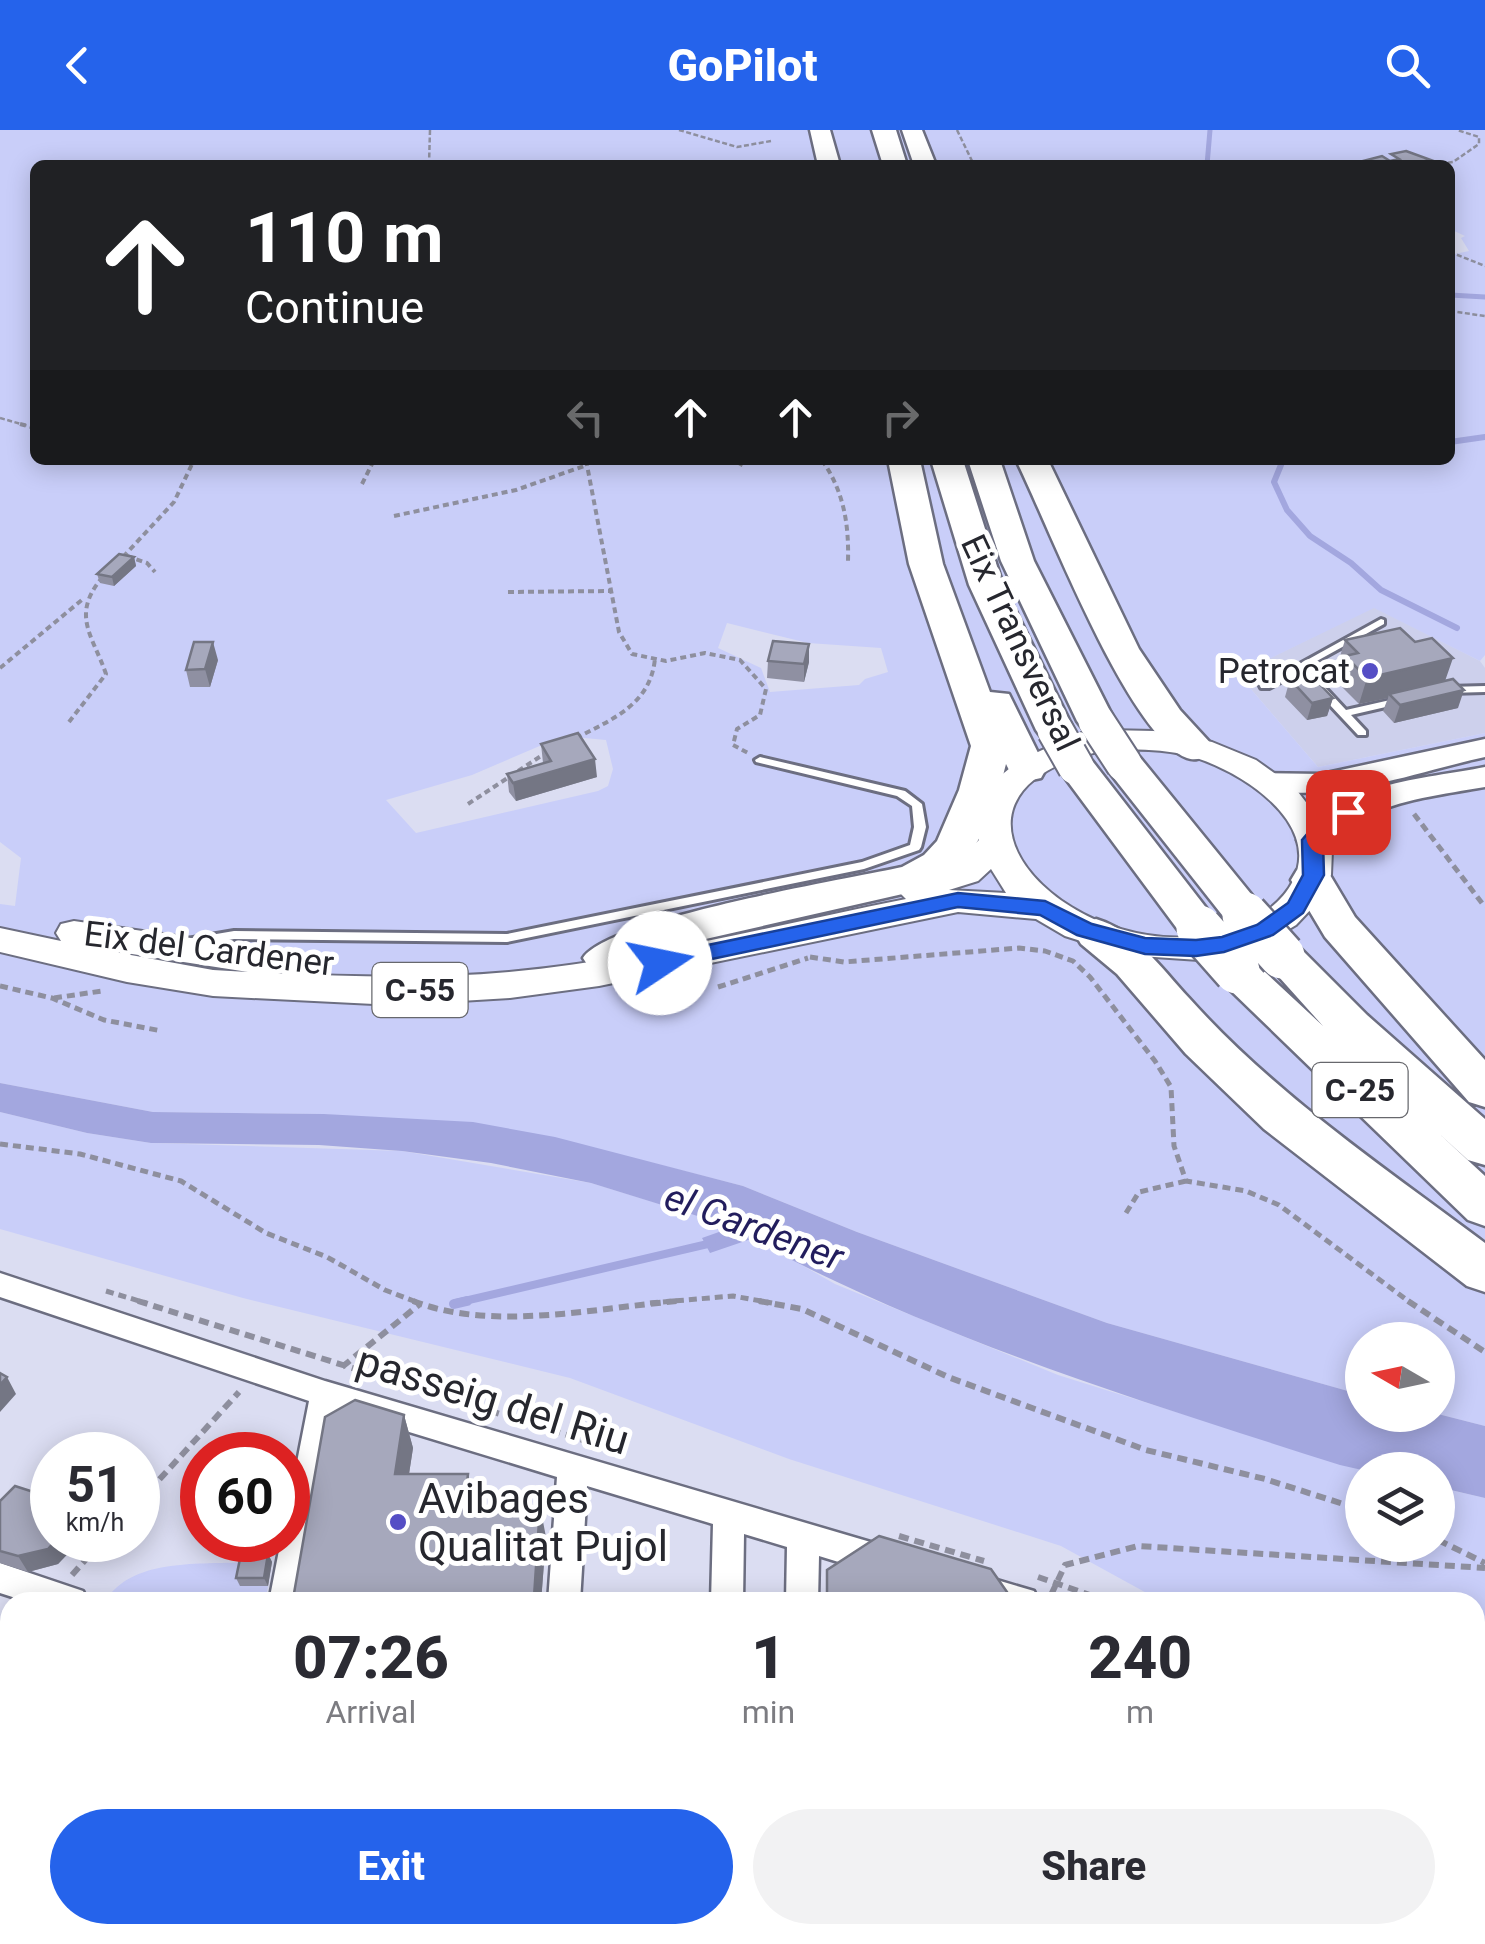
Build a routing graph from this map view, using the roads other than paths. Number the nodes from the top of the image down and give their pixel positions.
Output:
1 (820, 130) edge
2 (884, 130) edge
3 (912, 130) edge
4 (828, 160) edge
5 (893, 160) edge
6 (923, 160) edge
7 (903, 465) edge
8 (950, 465) edge
9 (985, 465) edge
10 (1036, 465) edge
11 (1382, 622) dead end
12 (954, 638) junction
13 (1300, 667) junction
14 (1264, 686) dead end
15 (1485, 689) edge
16 (1442, 692) edge
17 (1422, 696) edge
18 (1344, 714) junction
19 (1362, 732) dead end
20 (1196, 748) junction
21 (1485, 748) edge
22 (760, 760) road end
23 (1027, 769) junction
24 (1485, 777) edge
25 (1266, 780) junction
26 (996, 843) junction
27 (1312, 860) junction
28 (1045, 908) junction
29 (0, 916) edge
30 (1096, 934) junction
31 (0, 940) edge
32 (250, 949) junction
33 (605, 958) junction
34 (1485, 1090) edge
35 (1485, 1147) edge
36 (1485, 1206) edge
37 (1485, 1272) edge
38 (0, 1285) edge
39 (325, 1394) junction
40 (572, 1468) junction
41 (730, 1515) junction
42 (803, 1537) junction
43 (913, 1570) edge
44 (0, 1578) edge
45 (950, 1581) edge
46 (36, 1592) edge
47 (287, 1592) edge
48 (565, 1592) edge
49 (726, 1592) edge
50 (802, 1592) edge
51 (988, 1592) edge

1 - 4 highway
2 - 5 highway
3 - 6 highway
7 - 12 highway
8 - 36 highway, Eix Transversal / C-25, bridge
9 - 35 highway, Eix Transversal / C-25, bridge
10 - 20 highway
11 - 13 lane
12 - 23 highway
12 - 33 highway
13 - 14 lane
13 - 18 lane
15 - 16 lane
17 - 18 lane
18 - 19 lane
20 - 23 main road
20 - 25 main road
21 - 25 main road
22 - 32 lane
23 - 26 main road
24 - 27 main road
25 - 27 main road
26 - 28 main road, C-55
26 - 33 main road, Eix del Cardener / C-55
27 - 30 main road, C-55
27 - 34 highway
28 - 30 main road, C-55
28 - 31 main road, Eix del Cardener / C-55
29 - 32 main road, Eix del Cardener / C-55
30 - 37 highway
32 - 33 main road, Eix del Cardener / C-55
38 - 39 street, passeig del Riu
39 - 40 street, passeig del Riu
39 - 47 street
40 - 41 street, passeig del Riu
40 - 48 street
41 - 42 street, passeig del Riu
41 - 49 street
42 - 43 street, passeig del Riu
42 - 50 street
44 - 46 street
45 - 51 street

